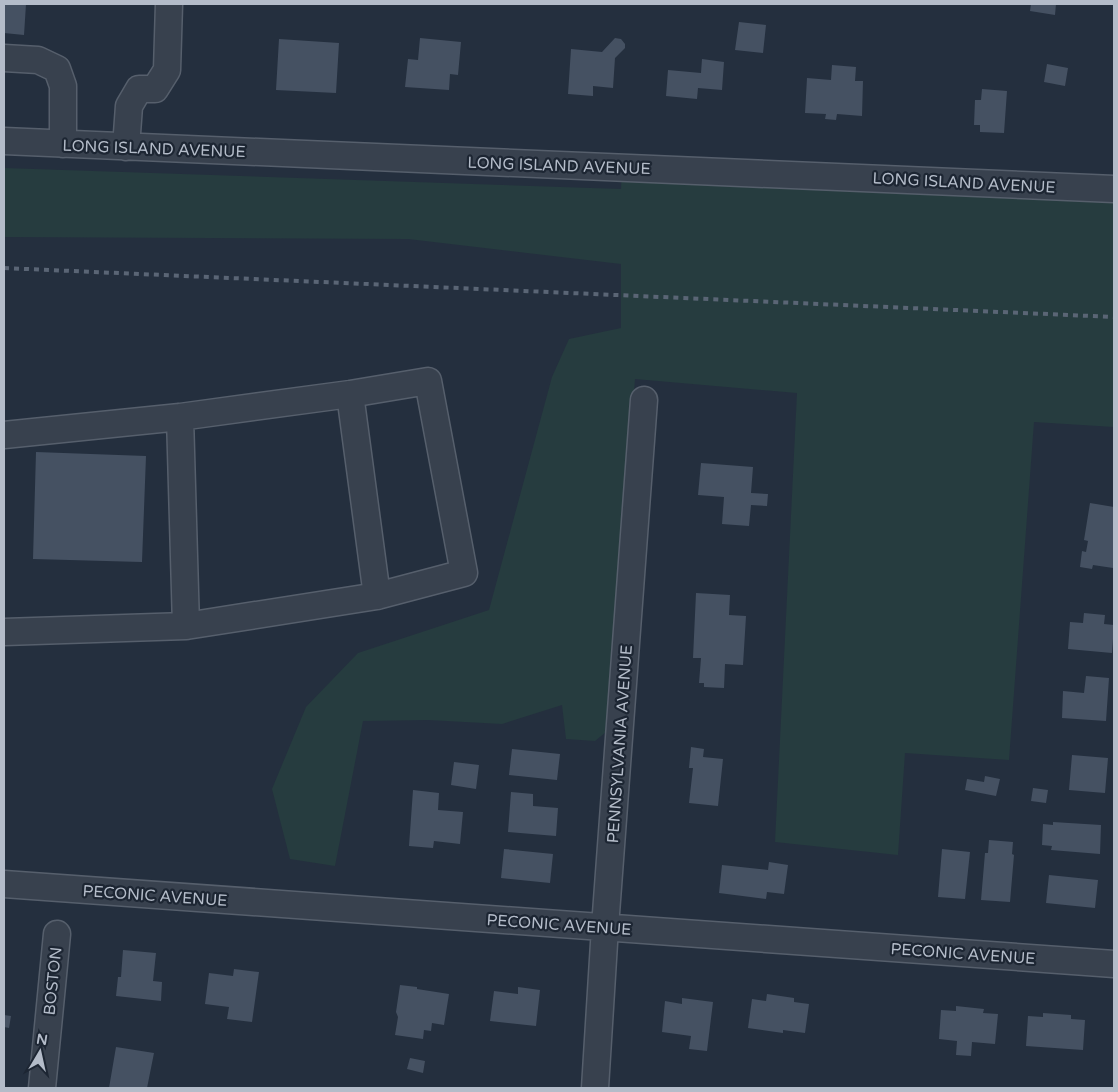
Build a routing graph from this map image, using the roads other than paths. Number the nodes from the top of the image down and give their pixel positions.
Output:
1 (169, 4) edge
2 (4, 58) edge
3 (4, 141) edge
4 (63, 144) junction
5 (126, 147) junction
6 (1114, 189) edge
7 (350, 394) junction
8 (644, 400) dead end
9 (180, 417) junction
10 (4, 434) edge
11 (377, 596) junction
12 (186, 626) junction
13 (4, 632) edge
14 (4, 884) edge
15 (605, 927) junction
16 (57, 934) dead end
17 (1114, 964) edge
18 (42, 1088) edge
19 (595, 1088) edge

1 - 5 street
2 - 4 street
3 - 4 street, LONG ISLAND AVENUE
4 - 5 street, LONG ISLAND AVENUE
5 - 6 street, LONG ISLAND AVENUE
7 - 9 street
7 - 11 street
7 - 11 street
8 - 15 street, PENNSYLVANIA AVENUE
9 - 10 street
9 - 12 street
11 - 12 street
12 - 13 street
14 - 15 street, PECONIC AVENUE
15 - 17 street, PECONIC AVENUE
15 - 19 street, PENNSYLVANIA AVENUE
16 - 18 street, BOSTON

